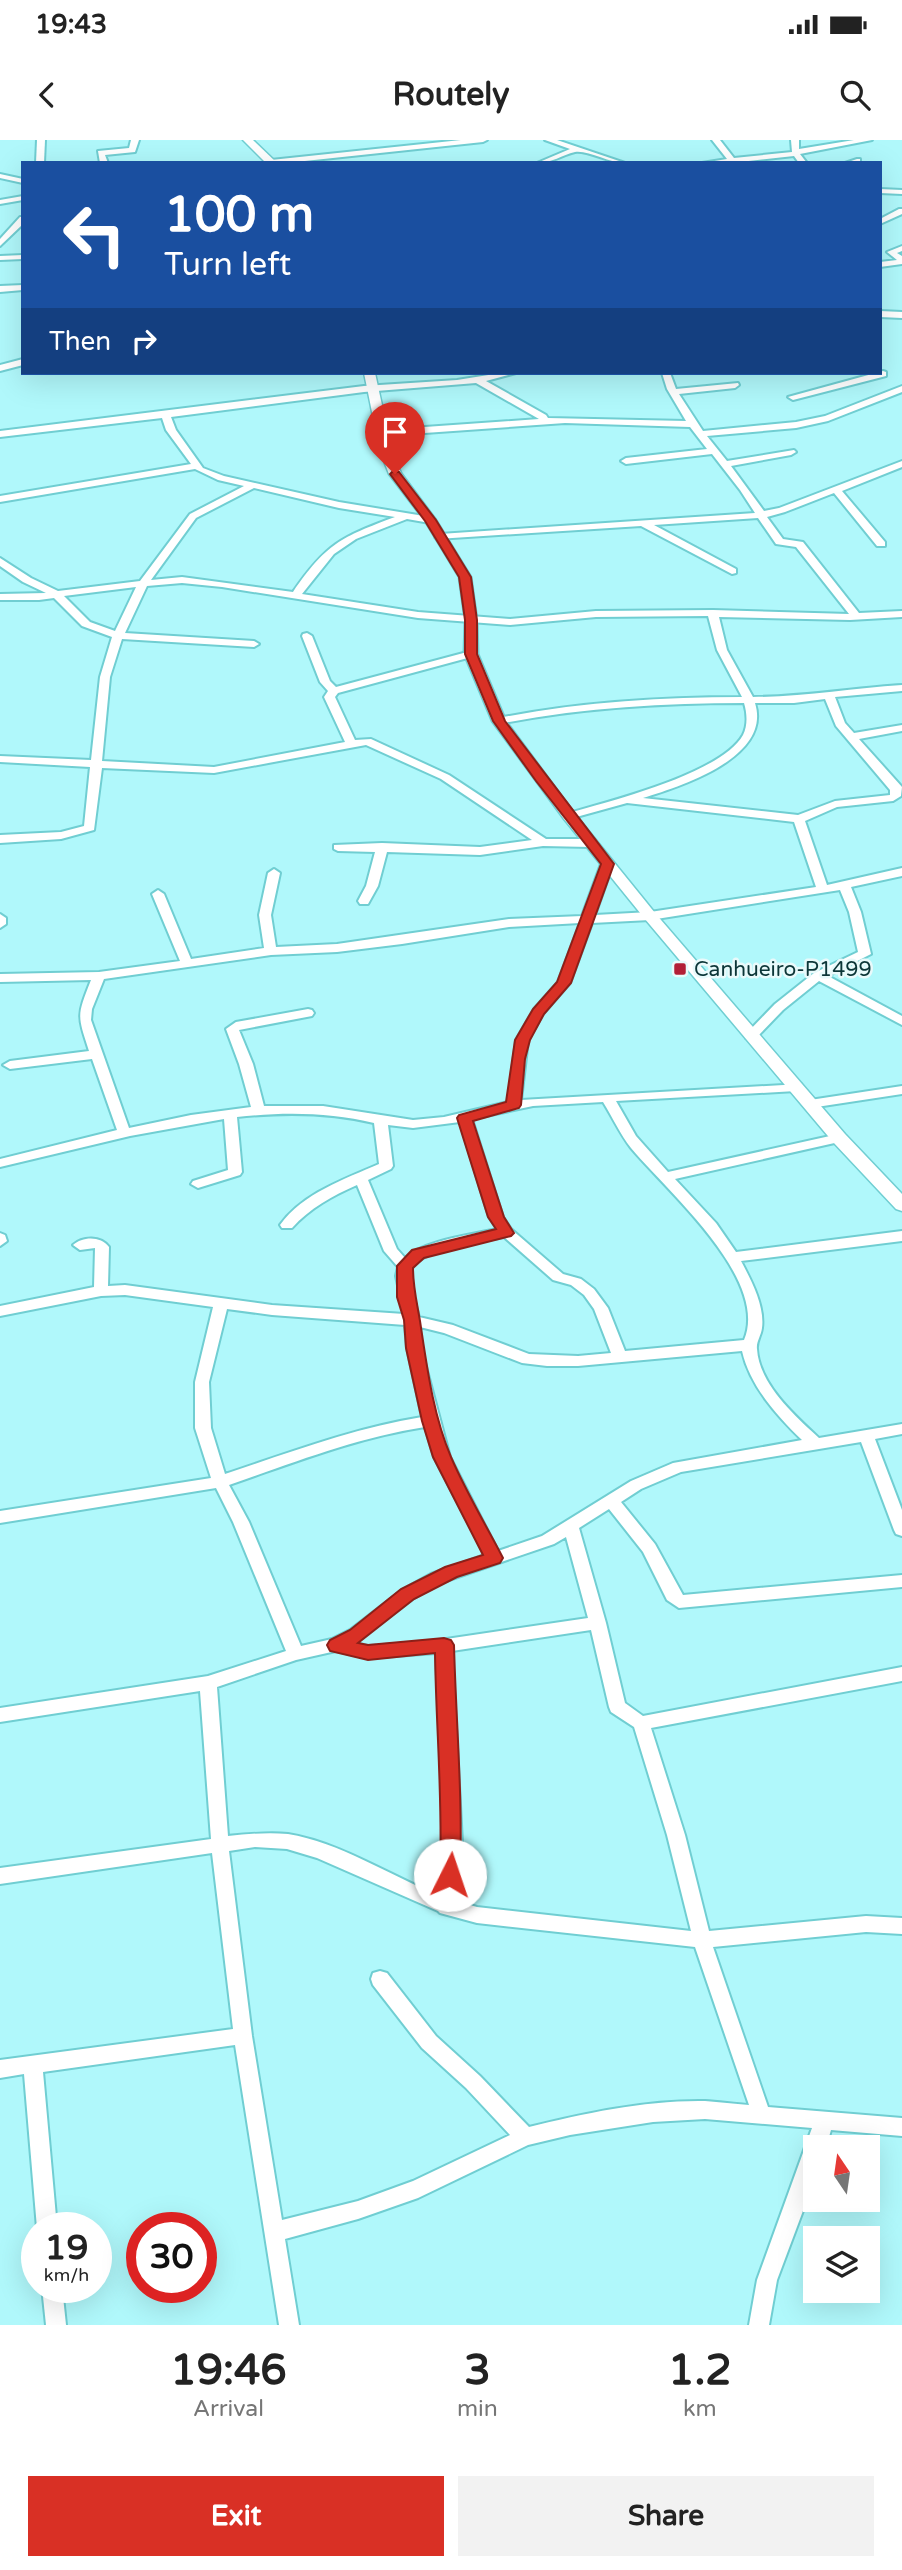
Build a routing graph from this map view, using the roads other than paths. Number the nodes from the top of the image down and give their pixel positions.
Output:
1 (41, 140) edge
2 (135, 140) edge
3 (248, 140) edge
4 (483, 140) edge
5 (549, 140) edge
6 (716, 140) edge
7 (795, 140) edge
8 (867, 140) edge
9 (577, 149) junction
10 (796, 153) junction
11 (731, 159) junction
12 (40, 161) edge
13 (103, 161) edge
14 (271, 161) edge
15 (282, 161) edge
16 (546, 161) edge
17 (615, 161) edge
18 (718, 161) edge
19 (802, 161) edge
20 (0, 176) edge
21 (21, 181) edge
22 (882, 191) edge
23 (902, 192) edge
24 (21, 198) edge
25 (0, 202) edge
26 (902, 211) edge
27 (21, 221) edge
28 (882, 221) edge
29 (0, 244) edge
30 (902, 248) edge
31 (21, 257) edge
32 (0, 258) edge
33 (902, 261) edge
34 (882, 265) edge
35 (21, 287) edge
36 (0, 289) edge
37 (882, 314) edge
38 (902, 315) edge
39 (21, 363) edge
40 (0, 368) edge
41 (370, 375) edge
42 (502, 375) edge
43 (667, 375) edge
44 (881, 375) edge
45 (478, 380) junction
46 (735, 385) dead end
47 (373, 388) junction
48 (902, 389) edge
49 (674, 392) junction
50 (793, 397) dead end
51 (166, 416) junction
52 (545, 422) junction
53 (695, 424) junction
54 (382, 433) junction
55 (0, 434) edge
56 (702, 434) junction
57 (713, 451) junction
58 (791, 452) dead end
59 (626, 461) dead end
60 (724, 464) junction
61 (902, 464) edge
62 (197, 466) junction
63 (253, 485) junction
64 (836, 490) junction
65 (0, 499) edge
66 (761, 515) junction
67 (407, 516) junction
68 (430, 520) junction
69 (643, 524) junction
70 (440, 537) junction
71 (881, 544) dead end
72 (0, 561) edge
73 (732, 571) dead end
74 (144, 582) junction
75 (56, 594) junction
76 (296, 595) junction
77 (0, 597) edge
78 (713, 613) junction
79 (902, 614) edge
80 (857, 617) junction
81 (471, 620) junction
82 (118, 636) junction
83 (307, 636) dead end
84 (254, 644) dead end
85 (471, 654) junction
86 (902, 688) edge
87 (334, 691) junction
88 (829, 696) junction
89 (750, 701) junction
90 (499, 721) junction
91 (902, 728) edge
92 (852, 737) junction
93 (351, 743) junction
94 (0, 757) edge
95 (95, 764) junction
96 (899, 790) edge
97 (624, 800) junction
98 (569, 816) junction
99 (799, 819) junction
100 (0, 839) edge
101 (543, 842) junction
102 (590, 843) junction
103 (338, 847) dead end
104 (382, 847) junction
105 (607, 864) junction
106 (902, 872) edge
107 (274, 873) dead end
108 (844, 885) junction
109 (823, 890) junction
110 (158, 894) dead end
111 (364, 901) dead end
112 (650, 916) junction
113 (0, 918) edge
114 (588, 920) junction
115 (0, 924) edge
116 (271, 951) junction
117 (187, 962) junction
118 (99, 976) junction
119 (818, 976) junction
120 (0, 978) edge
121 (308, 1013) dead end
122 (902, 1021) edge
123 (751, 1035) junction
124 (96, 1054) junction
125 (10, 1065) dead end
126 (796, 1087) junction
127 (902, 1090) edge
128 (608, 1099) junction
129 (810, 1104) junction
130 (514, 1105) junction
131 (259, 1111) junction
132 (230, 1114) junction
133 (465, 1118) junction
134 (381, 1122) junction
135 (125, 1134) junction
136 (839, 1138) junction
137 (0, 1163) edge
138 (665, 1177) junction
139 (361, 1179) junction
140 (198, 1184) dead end
141 (902, 1205) edge
142 (287, 1225) dead end
143 (506, 1233) junction
144 (902, 1236) edge
145 (80, 1245) dead end
146 (733, 1257) junction
147 (405, 1266) junction
148 (101, 1291) junction
149 (221, 1304) junction
150 (0, 1311) edge
151 (412, 1320) junction
152 (749, 1345) junction
153 (620, 1357) junction
154 (430, 1421) junction
155 (902, 1429) edge
156 (866, 1436) junction
157 (814, 1442) junction
158 (220, 1482) junction
159 (611, 1500) junction
160 (0, 1517) edge
161 (571, 1528) junction
162 (902, 1530) edge
163 (494, 1558) junction
164 (902, 1581) edge
165 (598, 1623) junction
166 (336, 1645) junction
167 (444, 1645) junction
168 (296, 1654) junction
169 (902, 1674) edge
170 (208, 1683) junction
171 (0, 1715) edge
172 (641, 1723) junction
173 (220, 1846) junction
174 (0, 1876) edge
175 (446, 1908) junction
176 (902, 1926) edge
177 (702, 1940) junction
178 (380, 1979) dead end
179 (243, 2036) junction
180 (33, 2064) junction
181 (0, 2069) edge
182 (761, 2113) junction
183 (825, 2119) junction
184 (902, 2127) edge
185 (820, 2135) edge
186 (525, 2137) junction
187 (803, 2183) edge
188 (46, 2212) edge
189 (274, 2232) junction
190 (54, 2303) edge
191 (56, 2325) edge
192 (289, 2325) edge
193 (759, 2325) edge

1 - 12 street
2 - 13 street
3 - 14 street
4 - 15 street
5 - 9 street
6 - 11 street
7 - 10 street
8 - 10 street
9 - 16 street
9 - 17 street
10 - 11 street
10 - 19 street
11 - 18 street
20 - 21 street
22 - 23 street
24 - 25 street
26 - 28 street
27 - 29 street
30 - 33 street
31 - 32 street
33 - 34 street
35 - 36 street
37 - 38 street
39 - 40 street
41 - 47 street
42 - 45 street
43 - 49 street
44 - 50 street
45 - 47 street
45 - 52 street
46 - 49 street
47 - 51 street
47 - 54 street
48 - 56 street
49 - 53 street
51 - 55 street
51 - 62 street
52 - 53 street
52 - 54 street
53 - 56 street
54 - 68 street
56 - 57 street
57 - 59 street
57 - 60 street
58 - 60 street
60 - 66 street
61 - 64 street
62 - 63 street
62 - 65 street
63 - 67 street
63 - 74 street
64 - 66 street
64 - 71 street
66 - 69 street
66 - 80 street
67 - 68 street
67 - 76 street
68 - 70 street
69 - 70 street
69 - 73 street
70 - 81 street
72 - 75 street
74 - 75 street
74 - 76 street
74 - 82 street
75 - 77 street
75 - 82 street
76 - 81 street
78 - 80 street
78 - 81 street
78 - 89 street
79 - 80 street
81 - 85 street
82 - 84 street
82 - 95 street
83 - 87 street
85 - 87 street
85 - 90 street
86 - 88 street
87 - 93 street
88 - 89 street
88 - 92 street
89 - 90 street
89 - 97 street
90 - 98 street
91 - 92 street
92 - 96 street
93 - 95 street
93 - 101 street
94 - 95 street
95 - 100 street
96 - 99 street
97 - 98 street
97 - 99 street
98 - 102 street
99 - 109 street
101 - 102 street
101 - 104 street
102 - 105 street
103 - 104 street
104 - 111 street
105 - 112 street
105 - 114 street
106 - 108 street
107 - 116 street
108 - 109 street
108 - 119 street
109 - 112 street
110 - 117 street
112 - 114 street
112 - 123 street
113 - 115 street
114 - 116 street
114 - 130 street
116 - 117 street
117 - 118 street
118 - 120 street
118 - 124 street
119 - 122 street
119 - 123 street
121 - 131 street
123 - 126 street
124 - 125 street
124 - 135 street
126 - 128 street
126 - 129 street
127 - 129 street
128 - 130 street
128 - 138 street
129 - 136 street
130 - 133 street
131 - 132 street
131 - 134 street
132 - 135 street
132 - 140 street
133 - 134 street
133 - 143 street
134 - 139 street
135 - 137 street
136 - 138 street
136 - 141 street
138 - 146 street
139 - 142 street
139 - 147 street
143 - 147 street
143 - 153 street
144 - 146 street
145 - 148 street
146 - 152 street
147 - 151 street
148 - 149 street
148 - 150 street
149 - 151 street
149 - 158 street
151 - 153 street
151 - 154 street
152 - 153 street
152 - 157 street
154 - 158 street
154 - 163 street
155 - 156 street
156 - 157 street
156 - 162 street
157 - 159 street
158 - 160 street
158 - 168 street
159 - 161 street
159 - 164 street
161 - 163 street
161 - 165 street
163 - 166 street
165 - 167 street
165 - 172 street
166 - 167 street
166 - 168 street
167 - 175 street
168 - 170 street
169 - 172 street
170 - 171 street
170 - 173 street
172 - 177 street
173 - 174 street
173 - 175 street
173 - 179 street
175 - 177 street
176 - 177 street
177 - 182 street
178 - 186 street
179 - 180 street
179 - 189 street
180 - 181 street
180 - 188 street
182 - 183 street
182 - 186 street
183 - 184 street
183 - 185 street
186 - 189 street
187 - 193 street
189 - 192 street
190 - 191 street

